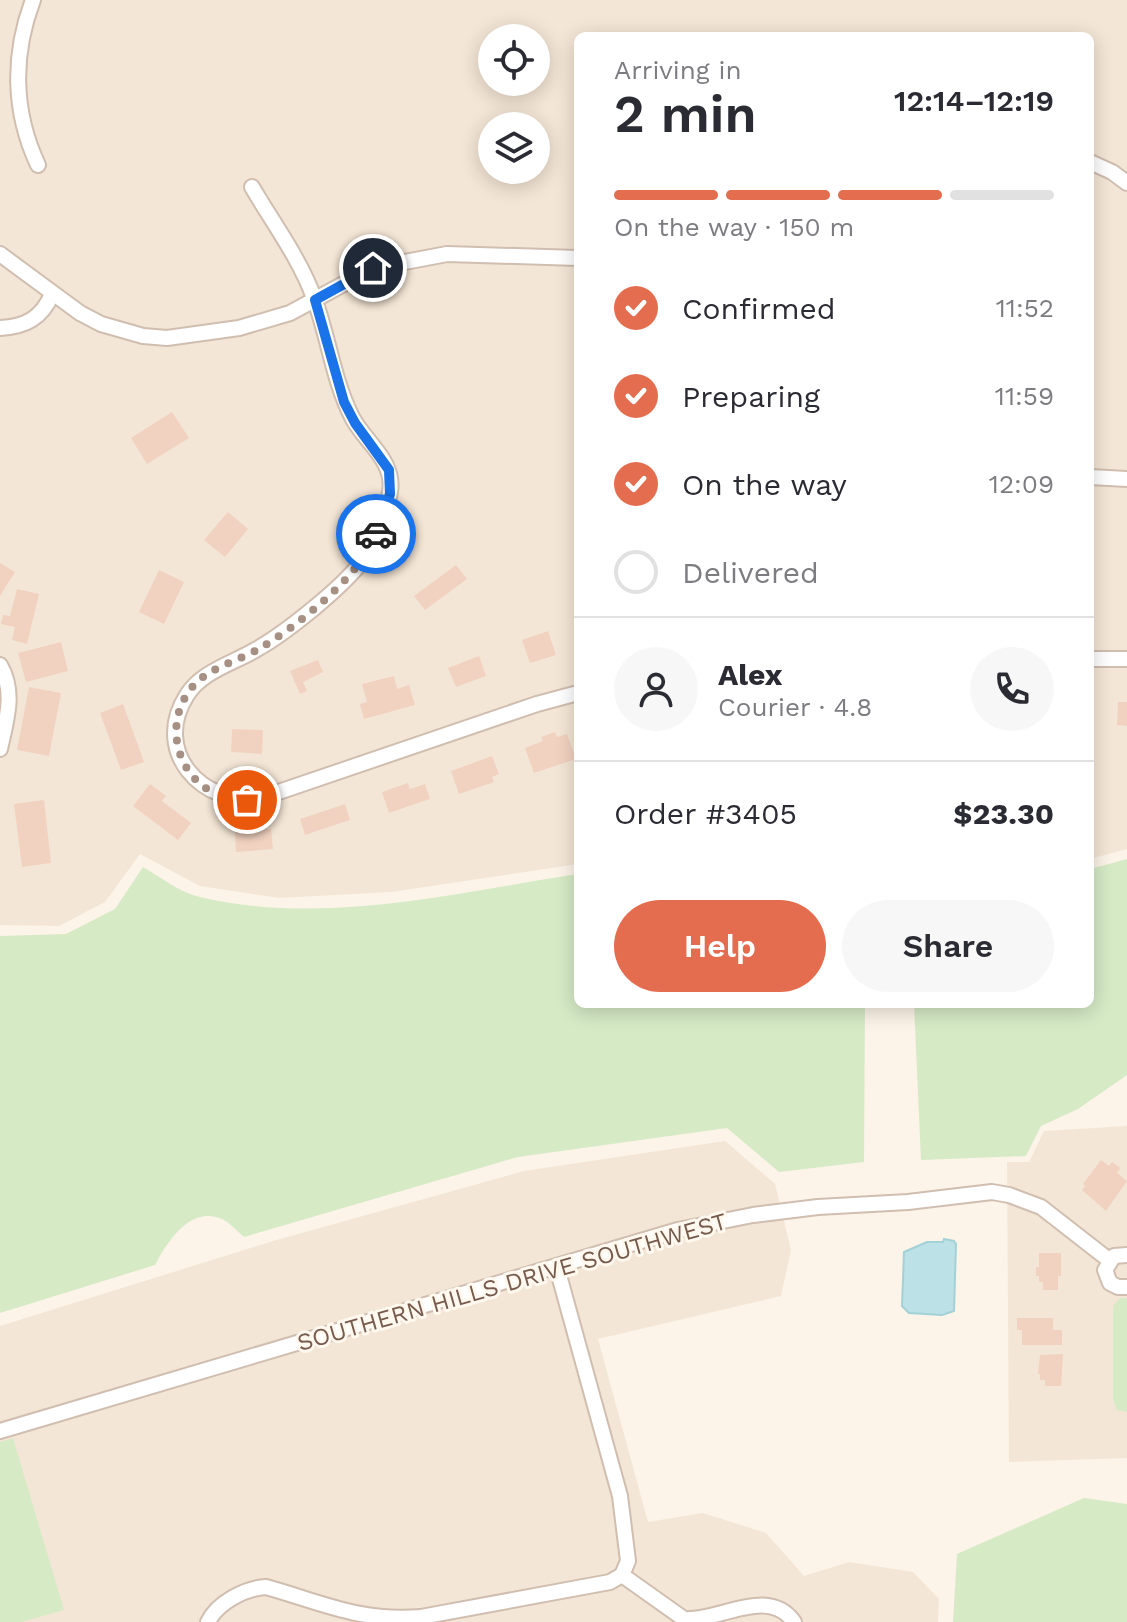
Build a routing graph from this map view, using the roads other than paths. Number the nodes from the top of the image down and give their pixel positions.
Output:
1 (33, 0) edge
2 (1094, 164) edge
3 (38, 165) dead end
4 (1127, 183) edge
5 (252, 187) dead end
6 (0, 254) edge
7 (574, 258) edge
8 (52, 294) junction
9 (315, 300) junction
10 (0, 328) edge
11 (1094, 477) edge
12 (1127, 479) edge
13 (1094, 659) edge
14 (1127, 659) edge
15 (0, 665) edge
16 (574, 694) edge
17 (0, 749) edge
18 (1127, 1255) edge
19 (1109, 1260) junction
20 (557, 1268) junction
21 (1127, 1287) edge
22 (0, 1431) edge
23 (622, 1575) junction
24 (208, 1622) edge
25 (794, 1622) edge

1 - 3 street
2 - 4 street
5 - 9 street
6 - 8 street
7 - 9 street
8 - 9 street
8 - 10 street
9 - 16 street
11 - 12 street
13 - 14 street
15 - 17 street
18 - 19 street
19 - 20 street, SOUTHERN HILLS DRIVE SOUTHWEST
19 - 21 street
20 - 22 street, SOUTHERN HILLS DRIVE SOUTHWEST
20 - 23 street
23 - 24 street
23 - 25 street

